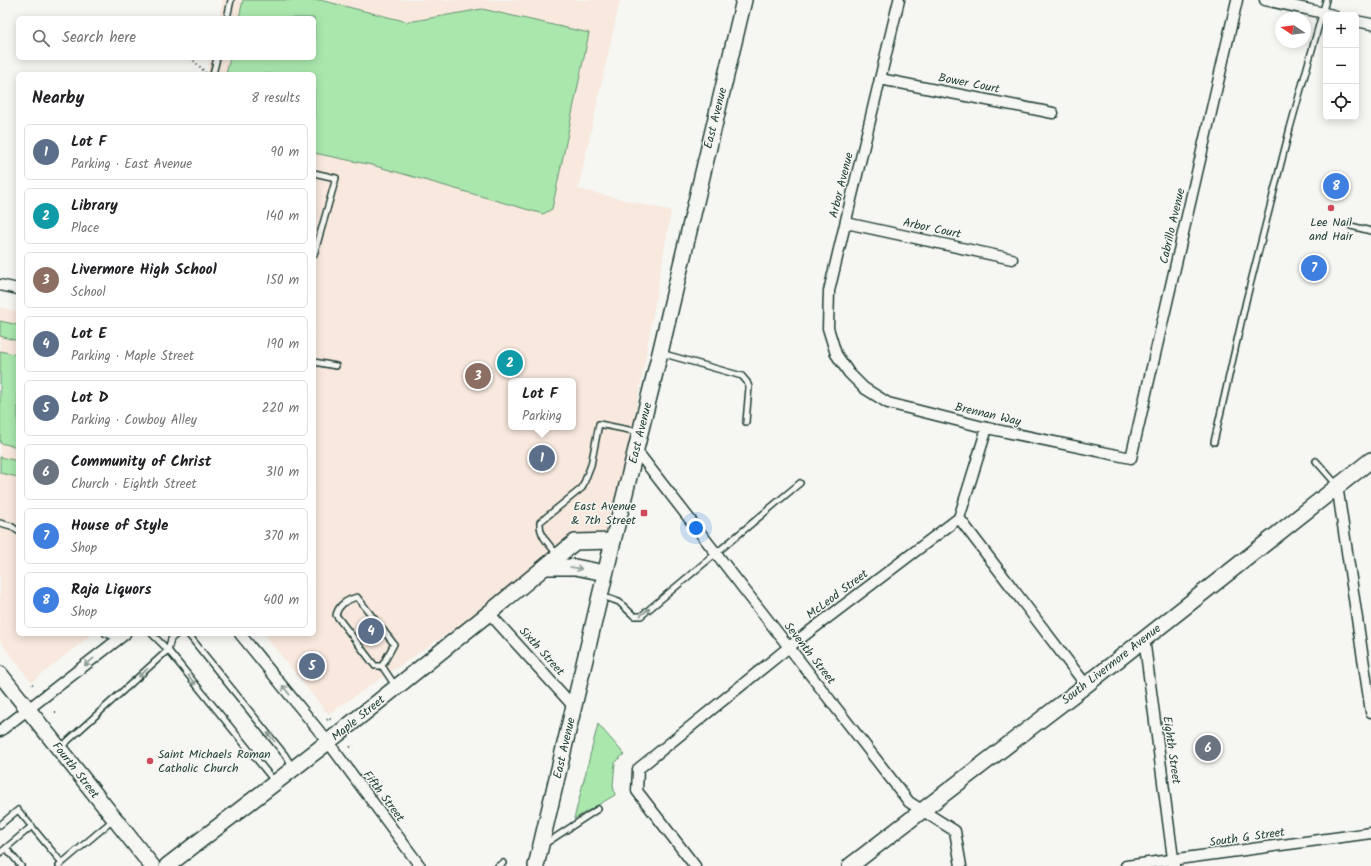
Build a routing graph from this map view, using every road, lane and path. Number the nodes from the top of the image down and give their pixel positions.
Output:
1 (231, 0) edge
2 (744, 0) edge
3 (898, 0) edge
4 (1237, 0) edge
5 (1265, 0) edge
6 (1326, 0) edge
7 (1289, 3) edge
8 (1323, 12) junction
9 (227, 16) edge
10 (1359, 22) edge
11 (1371, 24) edge
12 (193, 60) edge
13 (216, 60) edge
14 (205, 72) edge
15 (214, 72) edge
16 (880, 79) junction
17 (1053, 114) dead end
18 (316, 173) edge
19 (846, 223) junction
20 (1351, 226) dead end
21 (1371, 231) edge
22 (316, 243) edge
23 (1012, 259) dead end
24 (0, 286) edge
25 (16, 289) edge
26 (660, 353) junction
27 (316, 362) edge
28 (336, 366) dead end
29 (850, 373) joint
30 (746, 422) dead end
31 (987, 428) junction
32 (640, 433) junction
33 (1214, 442) dead end
34 (636, 450) junction
35 (1131, 458) joint
36 (1371, 460) edge
37 (1316, 461) dead end
38 (800, 483) dead end
39 (1337, 485) junction
40 (959, 518) junction
41 (0, 523) edge
42 (16, 530) edge
43 (613, 541) junction
44 (716, 553) junction
45 (558, 556) junction
46 (546, 566) junction
47 (605, 573) junction
48 (600, 595) junction
49 (490, 613) junction
50 (122, 636) edge
51 (154, 636) edge
52 (174, 636) edge
53 (190, 636) edge
54 (242, 636) edge
55 (1144, 638) junction
56 (789, 647) junction
57 (168, 650) junction
58 (382, 666) junction
59 (0, 674) edge
60 (1086, 685) junction
61 (396, 687) junction
62 (574, 707) junction
63 (28, 708) junction
64 (1371, 712) edge
65 (327, 720) dead end
66 (331, 720) dead end
67 (0, 731) edge
68 (328, 742) junction
69 (354, 746) dead end
70 (350, 747) dead end
71 (60, 748) junction
72 (294, 769) junction
73 (276, 782) junction
74 (598, 809) dead end
75 (923, 811) junction
76 (115, 819) junction
77 (0, 825) edge
78 (32, 826) junction
79 (1371, 833) edge
80 (541, 847) junction
81 (6, 848) junction
82 (0, 853) edge
83 (1173, 863) edge
84 (60, 865) edge
85 (21, 866) edge
86 (152, 866) edge
87 (167, 866) edge
88 (420, 866) edge
89 (536, 866) edge
90 (695, 866) edge
91 (850, 866) edge
92 (962, 866) edge
93 (1126, 866) edge

1 - 9 lane
2 - 26 main road, East Avenue
3 - 16 street, Arbor Avenue
4 - 35 street, Cabrillo Avenue
5 - 7 street
6 - 8 lane
7 - 8 street
8 - 33 lane
10 - 11 street
12 - 14 path
13 - 15 lane
16 - 17 street, Bower Court
16 - 19 street, Arbor Avenue
18 - 22 lane
19 - 23 street, Arbor Court
19 - 29 street, Arbor Avenue
20 - 21 lane
24 - 25 street
26 - 30 lane
26 - 32 main road, East Avenue
27 - 28 lane
29 - 31 street, Brennan Way
31 - 35 street, Brennan Way
31 - 40 street
32 - 34 main road, East Avenue
32 - 45 lane
34 - 43 main road, East Avenue
34 - 44 street, Seventh Street
36 - 39 main road, South Livermore Avenue
37 - 39 lane
38 - 44 lane
39 - 55 main road, South Livermore Avenue
39 - 64 street
40 - 56 street, McLeod Street
40 - 60 street
41 - 42 lane
43 - 45 main road, Maple Street
43 - 47 main road, East Avenue
48 -> 44 lane
44 - 56 street, Seventh Street
45 - 46 main road, Maple Street
46 -> 47 main road
46 - 49 main road, Maple Street
47 - 48 main road, East Avenue
48 - 62 main road, East Avenue
49 - 61 main road, Maple Street
49 - 62 street, Sixth Street
50 -> 63 street
51 - 57 lane
52 - 57 lane
72 -> 53 lane
68 -> 54 street, Fifth Street
55 - 60 main road, South Livermore Avenue
55 - 83 street, Eighth Street
56 - 75 street, Seventh Street
56 - 90 street, McLeod Street
57 -> 71 lane
57 -> 73 lane
58 - 58 lane
58 - 61 lane
59 - 63 main road, Fourth Street
60 - 75 main road, South Livermore Avenue
61 - 68 main road, Maple Street
62 - 80 main road, East Avenue
63 - 67 street
63 - 71 main road, Fourth Street
65 - 66 path
68 - 72 main road, Maple Street
68 - 88 street, Fifth Street
69 - 70 path
71 - 76 main road, Fourth Street
72 - 73 main road, Maple Street
73 - 87 main road, Maple Street
74 - 80 lane
75 - 91 main road, South Livermore Avenue
75 - 92 street, Seventh Street
76 - 84 lane
76 - 86 main road, Fourth Street
77 - 78 lane
78 - 81 lane
78 - 84 lane
79 - 83 street, South G Street
80 - 89 main road, East Avenue
81 - 82 lane
81 - 85 lane
83 - 93 street, South G Street

